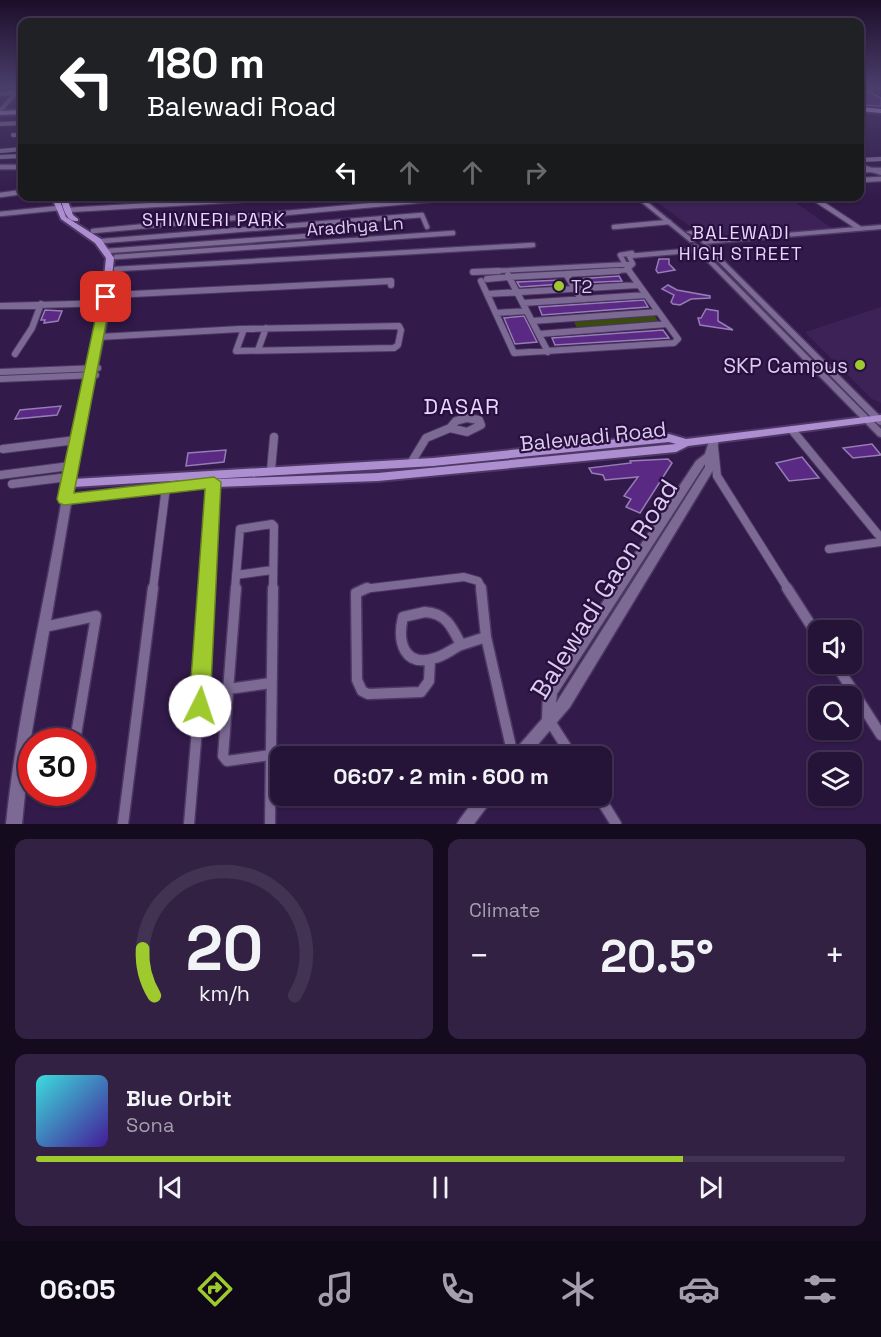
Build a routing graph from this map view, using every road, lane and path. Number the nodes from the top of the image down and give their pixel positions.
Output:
1 (13, 135) dead end
2 (18, 135) edge
3 (18, 150) edge
4 (0, 151) edge
5 (0, 157) edge
6 (18, 157) edge
7 (881, 159) edge
8 (864, 160) edge
9 (0, 167) edge
10 (18, 167) edge
11 (864, 169) edge
12 (881, 171) edge
13 (881, 179) edge
14 (864, 180) edge
15 (18, 193) edge
16 (0, 195) edge
17 (101, 201) edge
18 (416, 201) edge
19 (642, 201) edge
20 (651, 201) edge
21 (818, 201) edge
22 (60, 202) edge
23 (0, 214) edge
24 (669, 222) junction
25 (614, 226) dead end
26 (427, 227) dead end
27 (881, 227) edge
28 (859, 228) junction
29 (93, 231) junction
30 (690, 232) junction
31 (453, 233) dead end
32 (308, 236) dead end
33 (103, 241) junction
34 (717, 241) junction
35 (533, 245) dead end
36 (700, 246) junction
37 (112, 253) junction
38 (621, 255) junction
39 (629, 256) junction
40 (629, 266) junction
41 (116, 269) junction
42 (506, 270) junction
43 (473, 272) dead end
44 (566, 274) junction
45 (509, 277) junction
46 (638, 285) junction
47 (574, 288) junction
48 (516, 291) junction
49 (487, 294) junction
50 (646, 295) junction
51 (126, 296) junction
52 (581, 299) junction
53 (110, 300) junction
54 (523, 303) junction
55 (41, 304) junction
56 (0, 306) edge
57 (526, 311) junction
58 (658, 312) junction
59 (496, 313) junction
60 (532, 321) junction
61 (667, 324) junction
62 (266, 328) junction
63 (244, 329) junction
64 (538, 334) junction
65 (101, 336) junction
66 (258, 350) junction
67 (548, 352) junction
68 (15, 354) dead end
69 (94, 371) junction
70 (0, 372) edge
71 (0, 379) edge
72 (877, 420) edge
73 (450, 428) dead end
74 (792, 430) junction
75 (881, 434) edge
76 (274, 437) dead end
77 (76, 440) junction
78 (714, 441) junction
79 (686, 443) junction
80 (3, 448) dead end
81 (709, 456) junction
82 (411, 463) junction
83 (70, 466) junction
84 (0, 475) edge
85 (271, 475) junction
86 (117, 480) junction
87 (69, 481) junction
88 (214, 482) junction
89 (12, 484) dead end
90 (166, 487) junction
91 (113, 493) junction
92 (67, 500) junction
93 (881, 540) edge
94 (829, 549) dead end
95 (272, 570) junction
96 (236, 575) junction
97 (808, 621) edge
98 (44, 627) junction
99 (486, 637) junction
100 (461, 645) junction
101 (430, 660) junction
102 (842, 674) edge
103 (271, 683) junction
104 (228, 689) junction
105 (549, 720) junction
106 (77, 728) edge
107 (881, 735) edge
108 (270, 746) edge
109 (511, 746) edge
110 (527, 746) edge
111 (566, 746) edge
112 (270, 754) edge
113 (270, 806) edge
114 (479, 806) edge
115 (605, 806) edge
116 (14, 824) edge
117 (123, 824) edge
118 (189, 824) edge
119 (270, 824) edge
120 (465, 824) edge
121 (616, 824) edge

1 - 2 street
3 - 4 street
5 - 6 street
7 - 8 street
9 - 10 street
11 - 12 street
13 - 14 street
15 - 16 street
17 - 22 street
18 - 29 street
19 - 24 street
20 - 30 street
21 - 28 street
22 - 23 street
22 - 29 main road
22 - 37 main road
24 - 25 street
24 - 36 street
26 - 33 street
27 - 28 street
28 - 34 street
29 - 33 main road
30 - 34 street
30 - 36 street
31 - 37 street, Aradhya Ln
32 - 37 street
33 - 37 main road
34 - 36 street
34 - 36 street
35 - 41 street
36 - 38 street
36 - 39 street
36 - 72 street
36 - 72 street
37 - 41 main road
37 - 53 main road
38 - 39 street
38 - 40 street
39 - 40 street
40 - 42 street
40 - 44 street
40 - 46 street
41 - 53 main road
42 - 43 street
42 - 45 street
44 - 45 street
44 - 47 street
45 - 48 street
45 - 49 street
46 - 47 street
46 - 50 street
47 - 48 street
47 - 52 street
48 - 49 street
48 - 54 street
49 - 59 street
50 - 52 street
50 - 58 street
51 - 51 street
51 - 53 street
52 - 54 street
53 - 55 street
53 - 65 main road
54 - 57 street
55 - 56 street
55 - 68 street
57 - 59 street
57 - 60 street
58 - 60 street
58 - 61 street
59 - 67 street
60 - 64 street
61 - 64 street
61 - 67 street
62 - 63 street
62 - 66 street
62 - 66 street
63 - 65 street
63 - 66 street
64 - 67 street
65 - 69 main road
69 - 70 street
69 - 71 street
69 - 77 main road
69 - 87 main road
72 - 74 main road
72 - 75 street
73 - 82 street
74 - 78 main road
74 - 93 street
76 - 85 street
77 - 80 street
77 - 83 main road
78 - 79 main road
78 - 81 street, Balewadi Gaon Road
78 - 97 street
79 - 82 main road, Balewadi Road
79 - 85 main road, Balewadi Road
81 - 105 street, Balewadi Gaon Road
81 - 105 street
82 - 85 main road, Balewadi Road
83 - 84 street
83 - 87 main road
85 - 86 main road, Balewadi Road
85 - 88 main road, Balewadi Road
86 - 87 main road, Balewadi Road
86 - 91 main road
87 - 89 street
87 - 92 main road
88 - 90 main road, Balewadi Road
88 - 118 street
90 - 91 main road, Balewadi Road
90 - 117 street
91 - 92 main road, Balewadi Road
92 - 98 street
93 - 94 street
95 - 96 street
95 - 96 street
95 - 103 street
96 - 104 street
98 - 106 street
98 - 116 street
99 - 100 street
99 - 101 street
99 - 109 street
100 - 101 street
100 - 101 street
102 - 107 street
103 - 104 street
103 - 108 street
104 - 112 street
105 - 110 street, Balewadi Gaon Road
105 - 111 street
113 - 119 street
114 - 120 street
115 - 121 street

